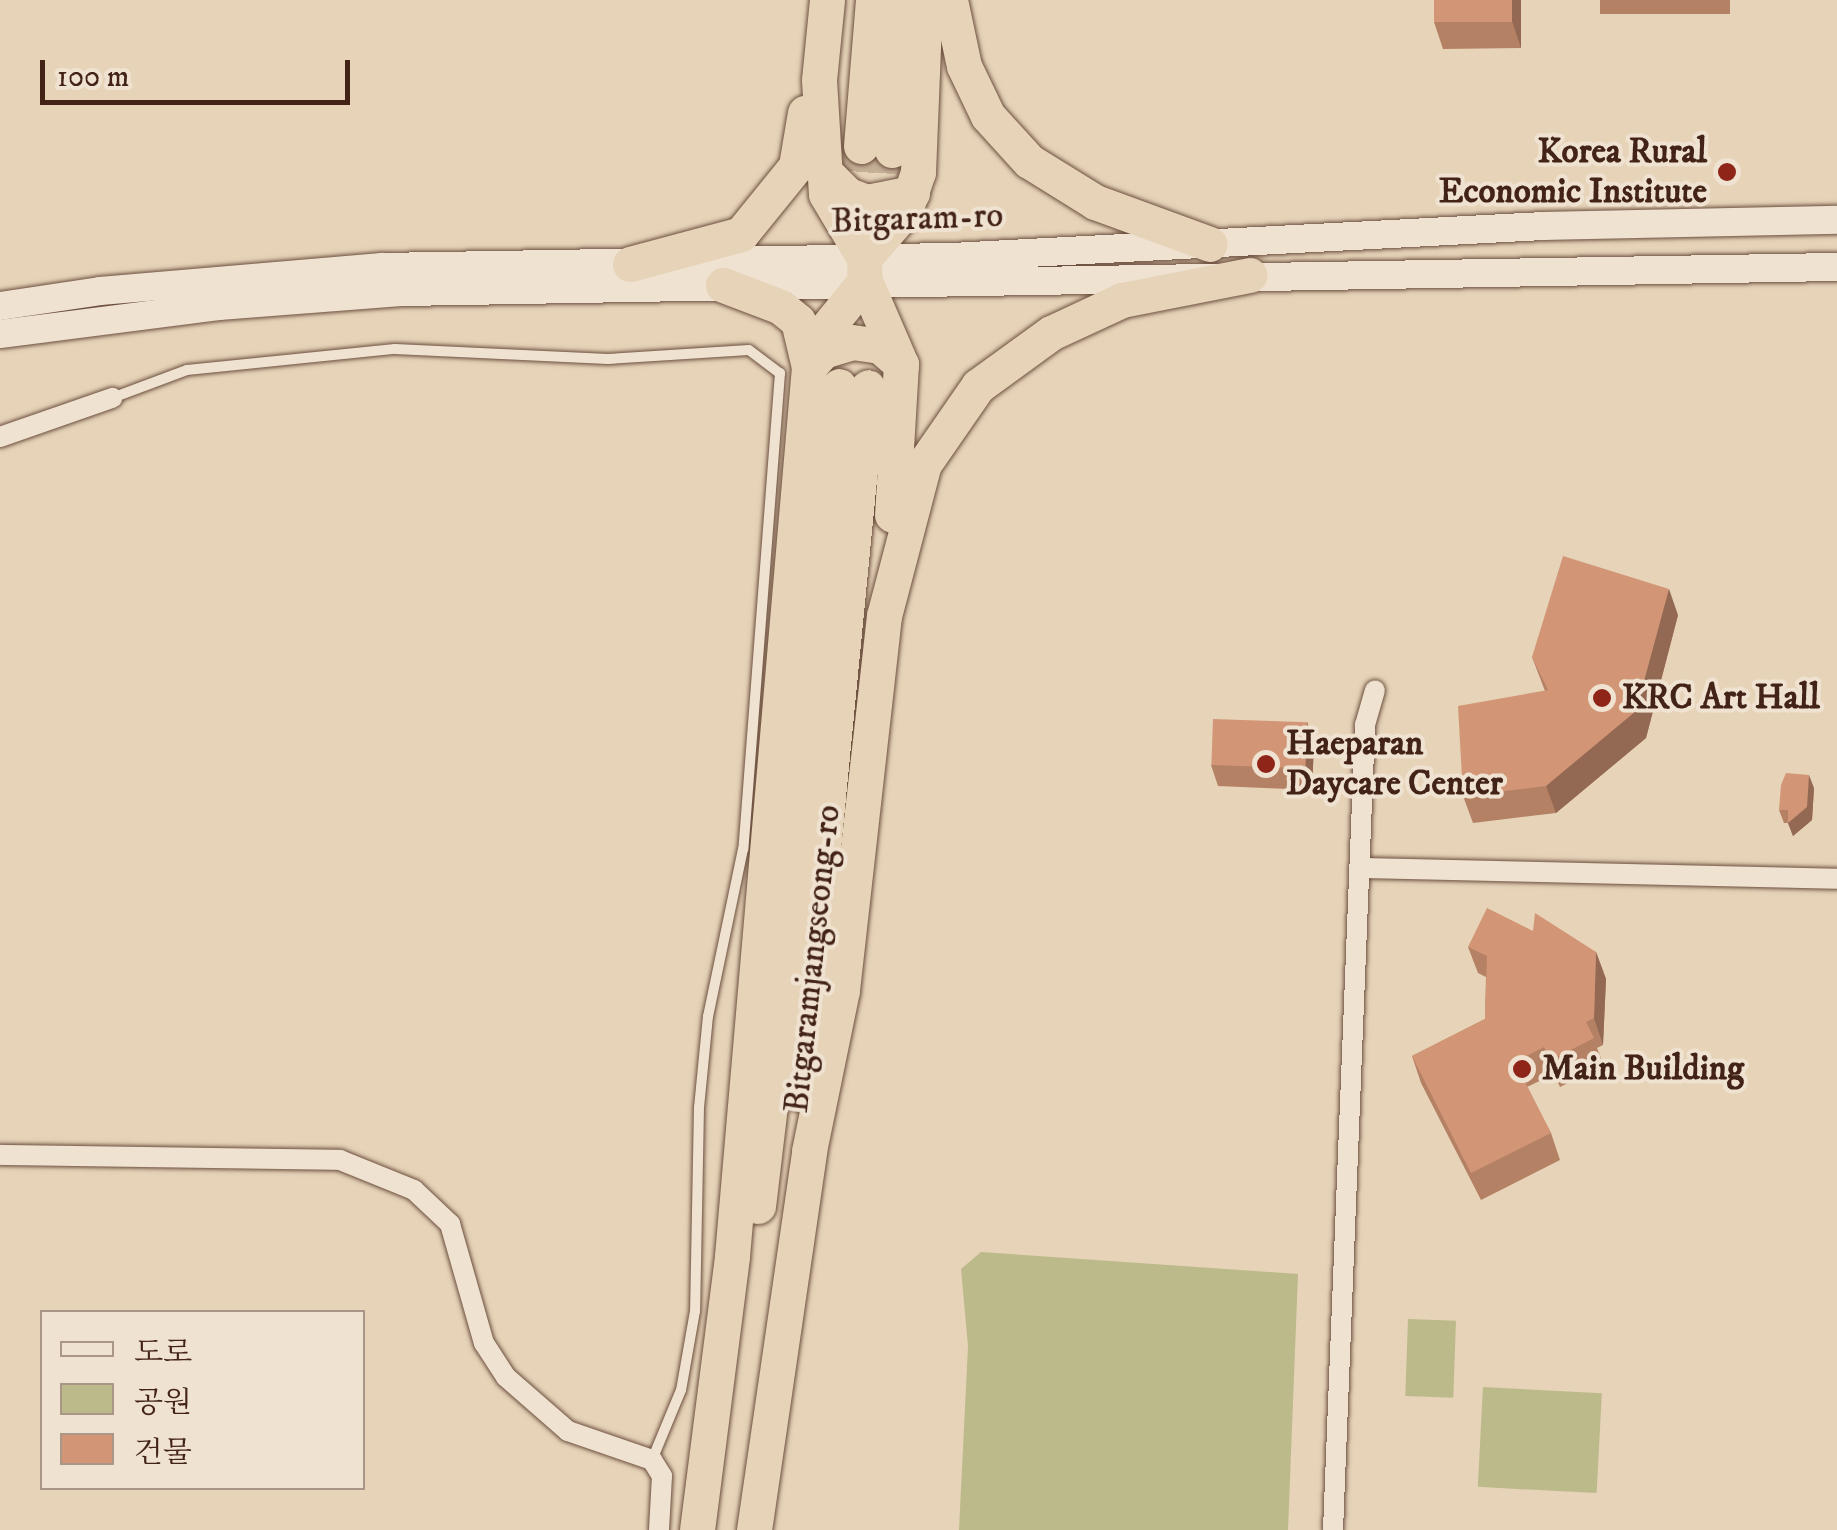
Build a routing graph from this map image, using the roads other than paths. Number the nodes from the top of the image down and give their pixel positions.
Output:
1 (827, 0) edge
2 (873, 0) edge
3 (903, 0) edge
4 (925, 0) edge
5 (950, 0) edge
6 (819, 80) junction
7 (822, 169) junction
8 (912, 193) junction
9 (1837, 220) edge
10 (1210, 244) junction
11 (630, 264) junction
12 (1837, 266) edge
13 (864, 269) junction
14 (1250, 274) junction
15 (724, 285) junction
16 (0, 306) edge
17 (0, 334) edge
18 (901, 364) junction
19 (809, 367) junction
20 (112, 398) joint
21 (0, 436) edge
22 (884, 616) junction
23 (1376, 690) dead end
24 (1363, 868) junction
25 (1837, 879) edge
26 (0, 1155) edge
27 (652, 1460) junction
28 (659, 1530) edge
29 (697, 1530) edge
30 (716, 1530) edge
31 (739, 1530) edge
32 (754, 1530) edge
33 (1333, 1530) edge

1 - 6 highway
2 - 3 highway
4 - 8 highway
5 - 10 highway
6 - 7 highway
6 - 11 highway
7 - 8 highway
7 - 13 highway
8 - 13 highway
9 - 10 main road, Bitgaram-ro
10 - 13 main road, Bitgaram-ro
11 - 13 main road, Bitgaram-ro
11 - 16 main road, Bitgaram-ro
12 - 14 main road, Bitgaram-ro
13 - 14 main road, Bitgaram-ro
13 - 15 main road, Bitgaram-ro
13 - 18 highway
13 - 19 highway
14 - 22 highway
15 - 17 main road, Bitgaram-ro
15 - 19 highway
18 - 19 highway
18 - 22 highway
19 - 29 highway
20 - 21 street
20 - 27 lane
22 - 32 highway
23 - 24 street
24 - 25 street
24 - 33 street
26 - 27 street
27 - 28 street
30 - 31 highway, Bitgaramjangseong-ro

